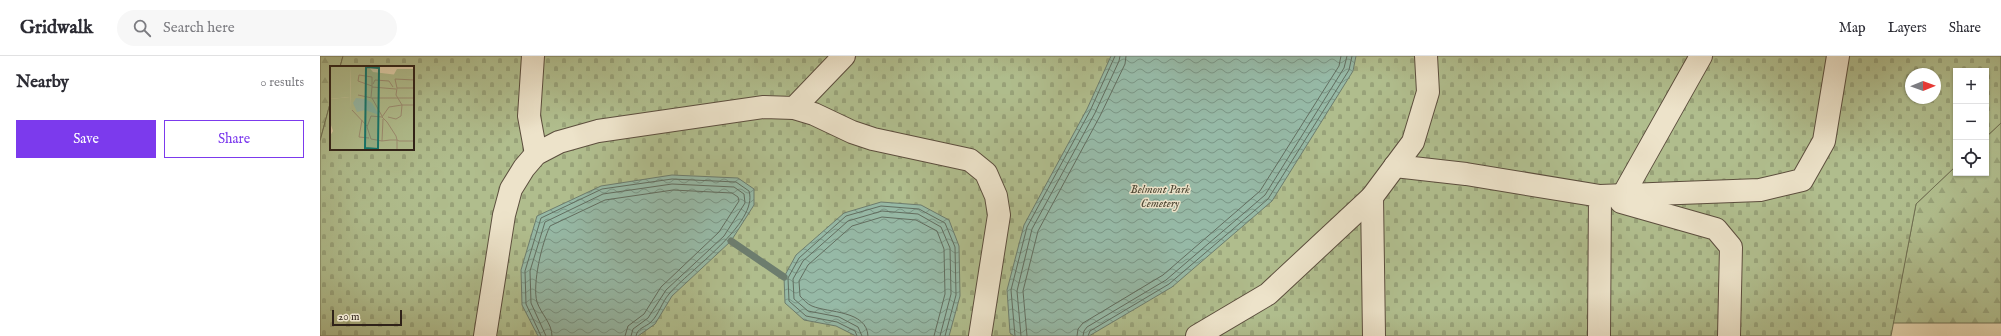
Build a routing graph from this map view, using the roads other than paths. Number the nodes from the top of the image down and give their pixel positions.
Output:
1 (533, 56) edge
2 (844, 56) edge
3 (1426, 56) edge
4 (1701, 56) edge
5 (1838, 56) edge
6 (794, 108) junction
7 (536, 154) junction
8 (1395, 166) junction
9 (1623, 195) junction
10 (1600, 196) junction
11 (1372, 197) junction
12 (485, 336) edge
13 (980, 336) edge
14 (1197, 336) edge
15 (1374, 336) edge
16 (1599, 336) edge
17 (1729, 336) edge

1 - 7 lane
2 - 6 lane
3 - 8 lane
4 - 9 lane
5 - 9 lane
6 - 7 lane
6 - 13 lane
7 - 12 lane
8 - 10 lane
8 - 11 lane
9 - 10 lane
10 - 16 lane
10 - 17 lane
11 - 14 lane
11 - 15 lane

